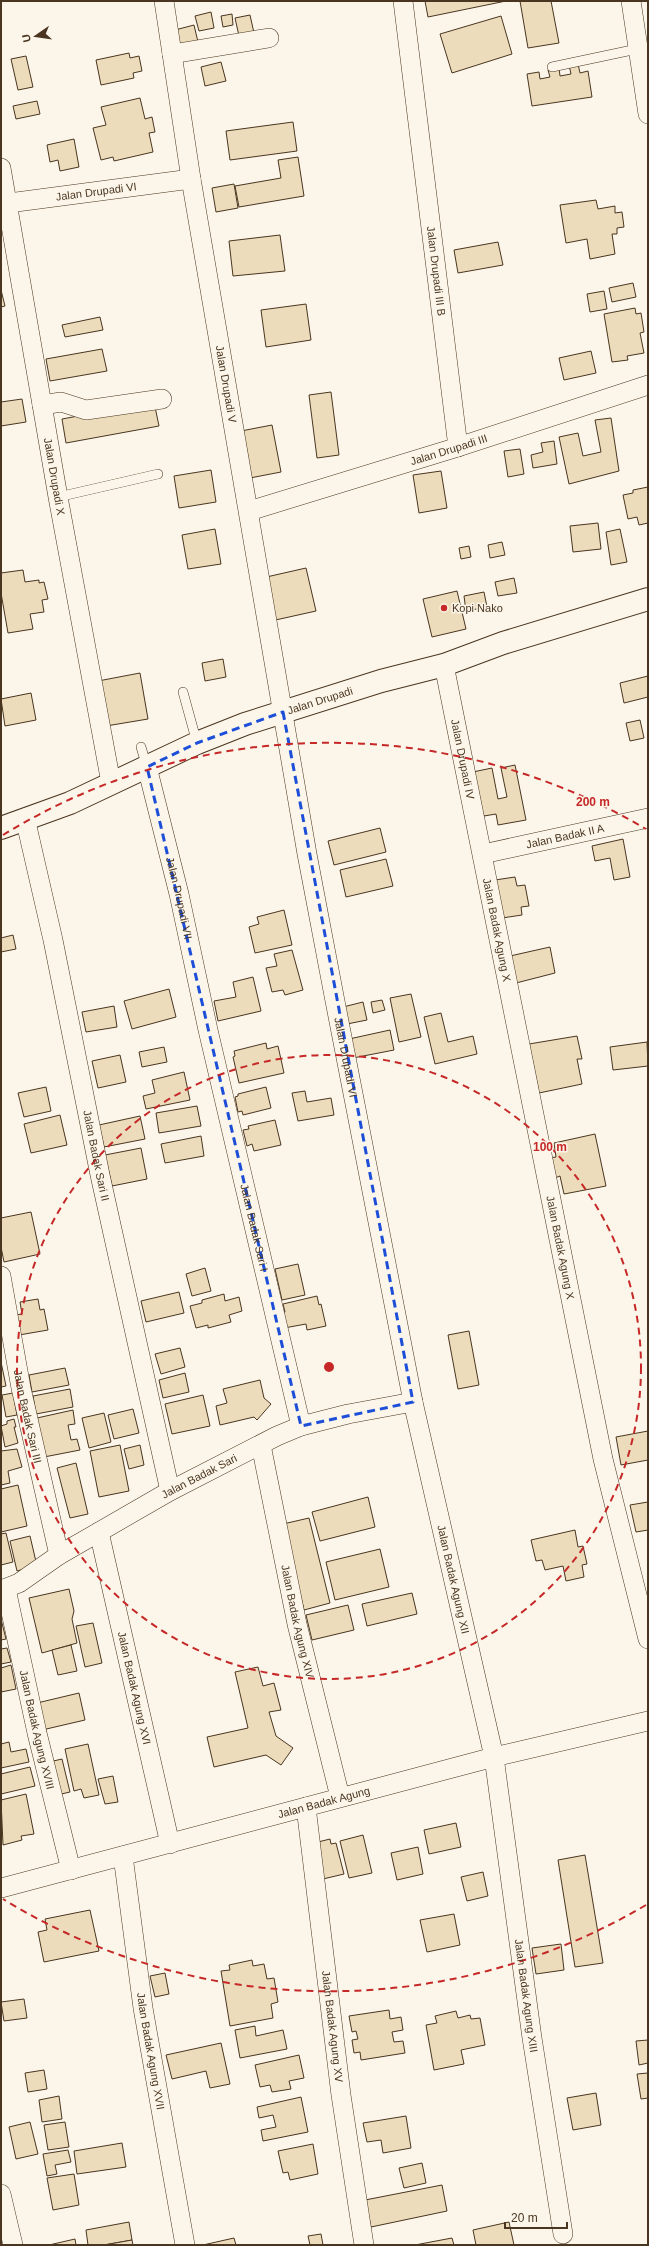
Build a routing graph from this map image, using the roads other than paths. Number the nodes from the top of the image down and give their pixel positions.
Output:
1 (164, 1) edge
2 (403, 1) edge
3 (631, 1) edge
4 (269, 38) dead end
5 (637, 49) junction
6 (172, 54) junction
7 (552, 67) dead end
8 (648, 114) edge
9 (1, 168) edge
10 (191, 179) junction
11 (4, 203) edge
12 (648, 385) edge
13 (162, 398) dead end
14 (42, 404) junction
15 (458, 447) junction
16 (158, 474) dead end
17 (58, 497) junction
18 (249, 511) junction
19 (648, 599) edge
20 (444, 665) junction
21 (183, 692) dead end
22 (283, 712) junction
23 (197, 743) junction
24 (144, 757) junction
25 (111, 783) junction
26 (25, 818) junction
27 (647, 823) edge
28 (1, 828) edge
29 (483, 854) junction
30 (208, 1030) joint
31 (1, 1276) edge
32 (413, 1402) junction
33 (301, 1426) junction
34 (260, 1445) junction
35 (170, 1492) junction
36 (99, 1532) junction
37 (59, 1555) junction
38 (4, 1590) edge
39 (648, 1640) edge
40 (648, 1721) edge
41 (494, 1757) junction
42 (340, 1797) junction
43 (306, 1807) junction
44 (170, 1844) junction
45 (123, 1856) junction
46 (71, 1870) junction
47 (1, 1888) edge
48 (1, 2194) edge
49 (563, 2234) dead end
50 (13, 2245) edge
51 (185, 2245) edge
52 (364, 2245) edge

1 - 6 street, Jalan Drupadi V
2 - 15 street, Jalan Drupadi III B
3 - 5 street
4 - 6 street
5 - 7 lane
5 - 8 street
6 - 10 street, Jalan Drupadi V
9 - 11 street, Jalan Drupadi X
10 - 11 street, Jalan Drupadi VI
10 - 18 street, Jalan Drupadi V
11 - 14 street, Jalan Drupadi X
12 - 15 street, Jalan Drupadi III
13 - 14 street
14 - 17 street, Jalan Drupadi X
15 - 18 street, Jalan Drupadi III
16 - 17 lane
17 - 25 street, Jalan Drupadi X
18 - 22 street, Jalan Drupadi V
19 - 20 street, Jalan Drupadi
20 - 22 street, Jalan Drupadi
20 - 29 street, Jalan Drupadi IV
21 - 23 lane
22 - 23 street, Jalan Drupadi
22 - 32 street, Jalan Drupadi VI
23 - 24 street, Jalan Drupadi
24 - 25 street, Jalan Drupadi
24 - 30 street, Jalan Drupadi VII
25 - 26 street, Jalan Drupadi
26 - 28 street, Jalan Drupadi
26 - 35 street, Jalan Badak Sari II
27 - 29 street, Jalan Badak II A
29 - 39 street, Jalan Badak Agung X
30 - 33 street, Jalan Badak Sari I
31 - 37 street, Jalan Badak Sari III
32 - 33 street, Jalan Badak Sari
32 - 41 street, Jalan Badak Agung XII
33 - 34 street, Jalan Badak Sari
34 - 35 street, Jalan Badak Sari
34 - 42 street, Jalan Badak Agung XIV
35 - 36 street, Jalan Badak Sari
36 - 37 street, Jalan Badak Sari
36 - 44 street, Jalan Badak Agung XVI
37 - 38 street, Jalan Badak Sari
38 - 46 street, Jalan Badak Agung XVIII
40 - 41 street, Jalan Badak Agung
41 - 42 street, Jalan Badak Agung
41 - 49 street, Jalan Badak Agung XIII
42 - 43 street, Jalan Badak Agung
43 - 44 street, Jalan Badak Agung
43 - 52 street, Jalan Badak Agung XV
44 - 45 street, Jalan Badak Agung
45 - 46 street, Jalan Badak Agung
45 - 51 street, Jalan Badak Agung XVII
46 - 47 street, Jalan Badak Agung
48 - 50 street

